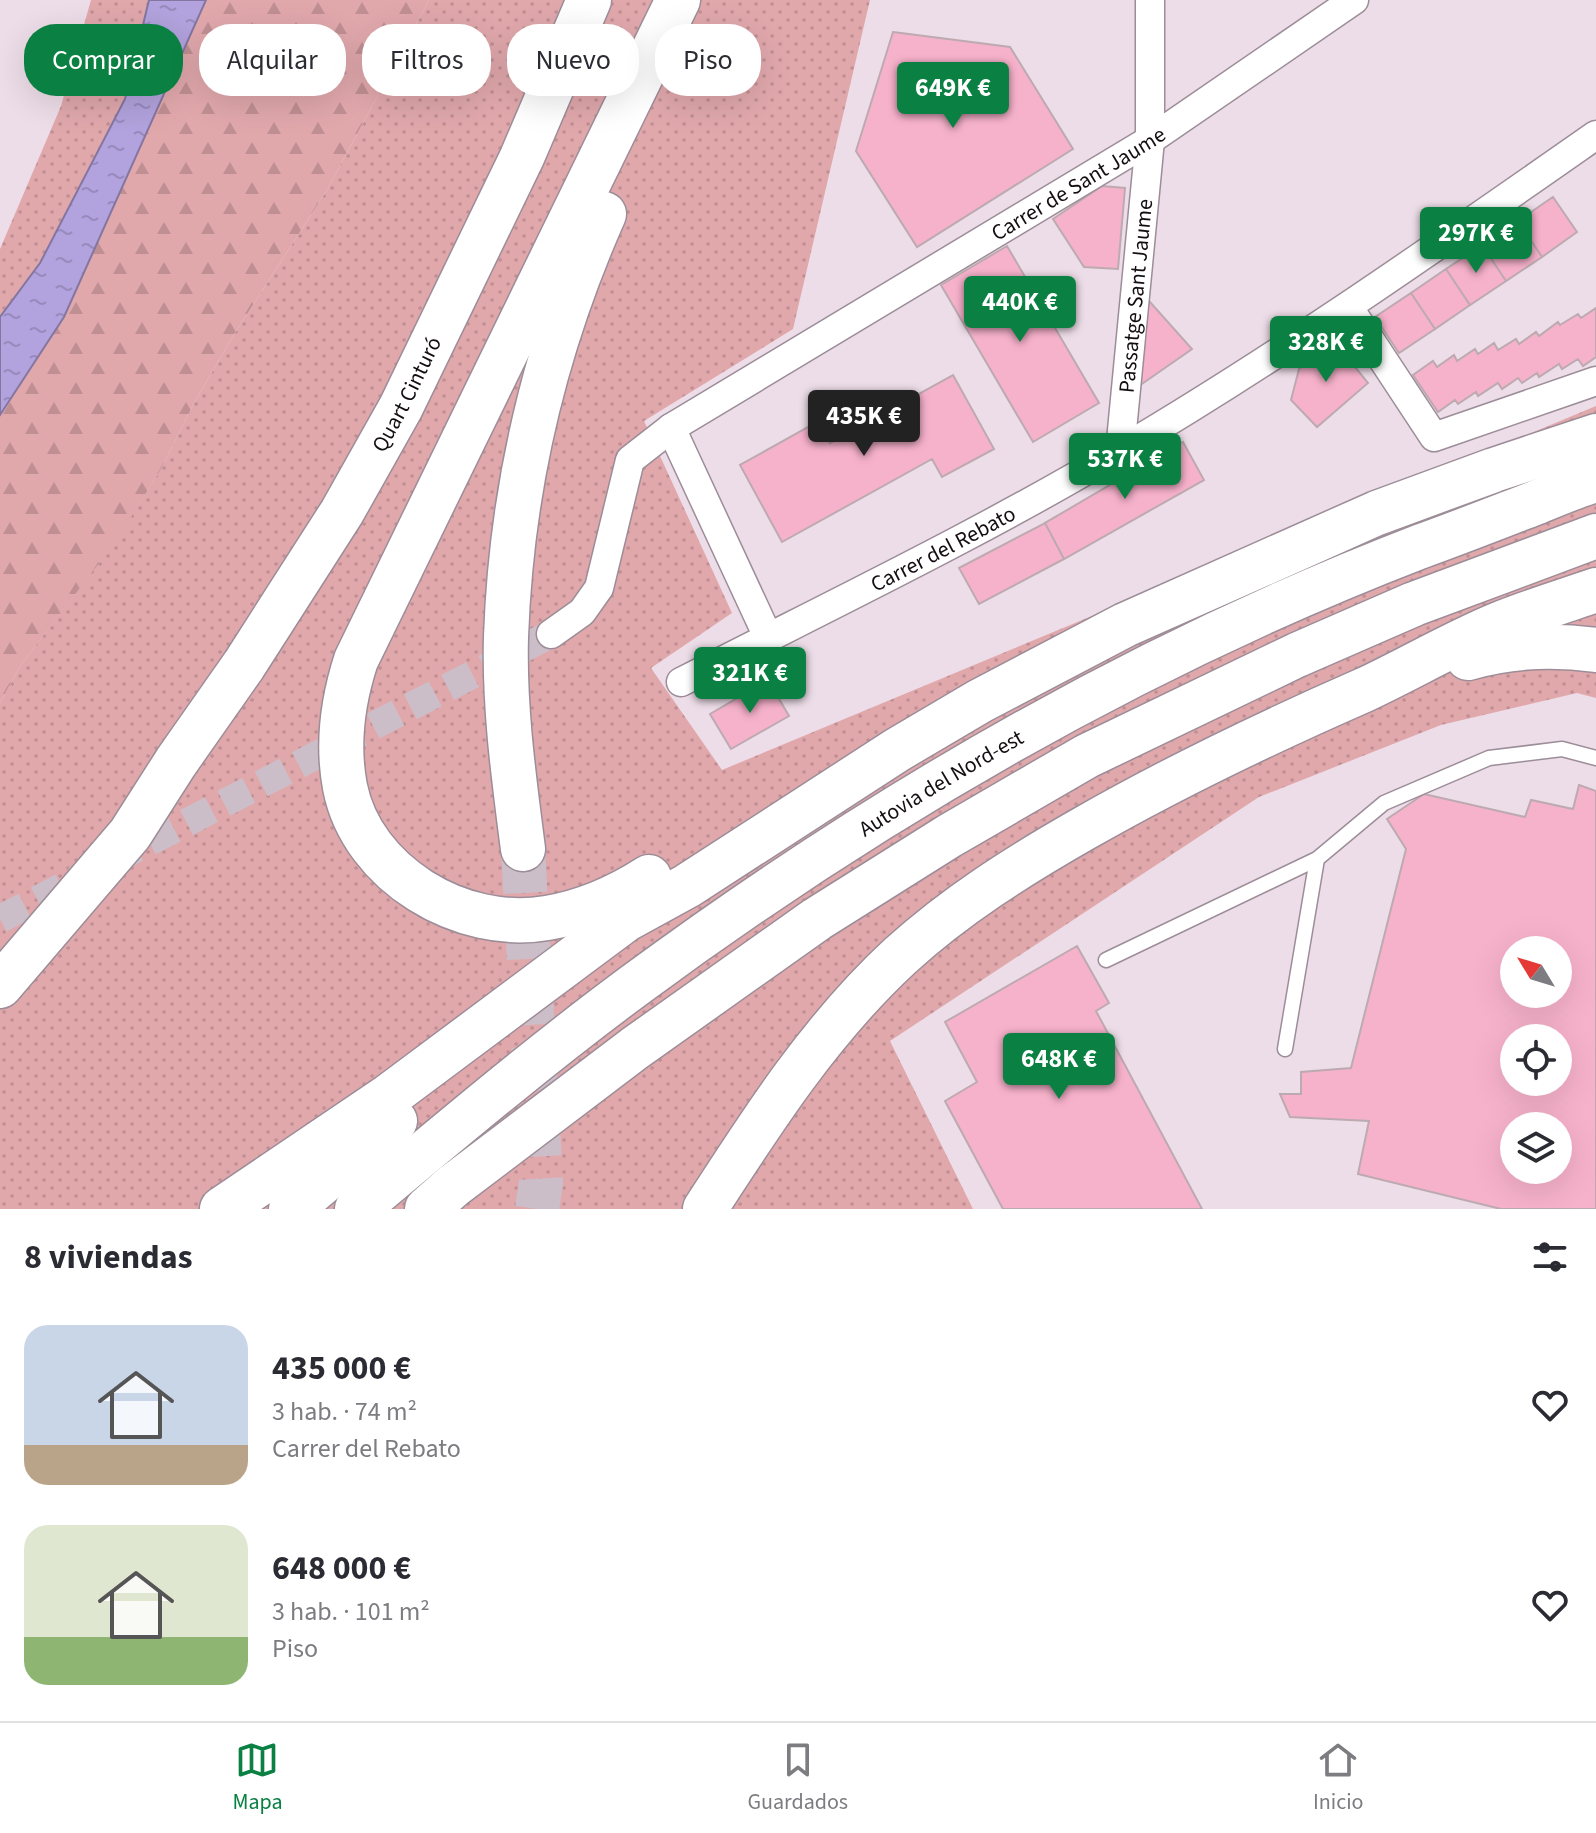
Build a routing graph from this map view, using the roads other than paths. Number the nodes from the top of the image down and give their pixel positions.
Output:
1 (589, 0) edge
2 (678, 0) edge
3 (698, 0) edge
4 (1150, 0) edge
5 (1354, 0) edge
6 (1596, 135) edge
7 (1150, 140) junction
8 (1349, 308) junction
9 (1596, 381) edge
10 (671, 428) junction
11 (1596, 436) edge
12 (1120, 451) junction
13 (1596, 480) edge
14 (1596, 536) edge
15 (1596, 590) edge
16 (551, 634) tunnel mouth
17 (768, 637) junction
18 (1596, 650) edge
19 (1408, 670) junction
20 (681, 682) dead end
21 (897, 750) junction
22 (1596, 758) edge
23 (176, 762) junction
24 (523, 849) tunnel mouth
25 (1317, 859) junction
26 (687, 886) junction
27 (0, 954) edge
28 (1106, 960) dead end
29 (0, 986) edge
30 (1285, 1049) dead end
31 (222, 1209) edge
32 (291, 1209) edge
33 (357, 1209) edge
34 (427, 1209) edge
35 (705, 1209) edge

1 - 23 highway, Quart Cinturó
2 - 21 highway
3 - 24 highway
4 - 7 street, Passatge Sant Jaume
5 - 7 street, Carrer de Sant Jaume
6 - 8 street, Carrer del Rebato
7 - 10 street, Carrer de Sant Jaume
7 - 12 street, Passatge Sant Jaume
8 - 9 street
8 - 12 street, Carrer del Rebato
10 - 16 street, Carrer de Sant Jaume
10 - 17 street
11 - 21 highway
12 - 17 street, Carrer del Rebato
13 - 33 highway, Autovia del Nord-est
14 - 34 highway
15 - 19 highway
17 - 20 street, Carrer del Rebato
18 - 19 highway
19 - 35 highway
21 - 26 highway
22 - 25 lane
23 - 27 highway
23 - 29 highway
25 - 28 lane
25 - 30 lane
26 - 31 highway
26 - 32 highway

